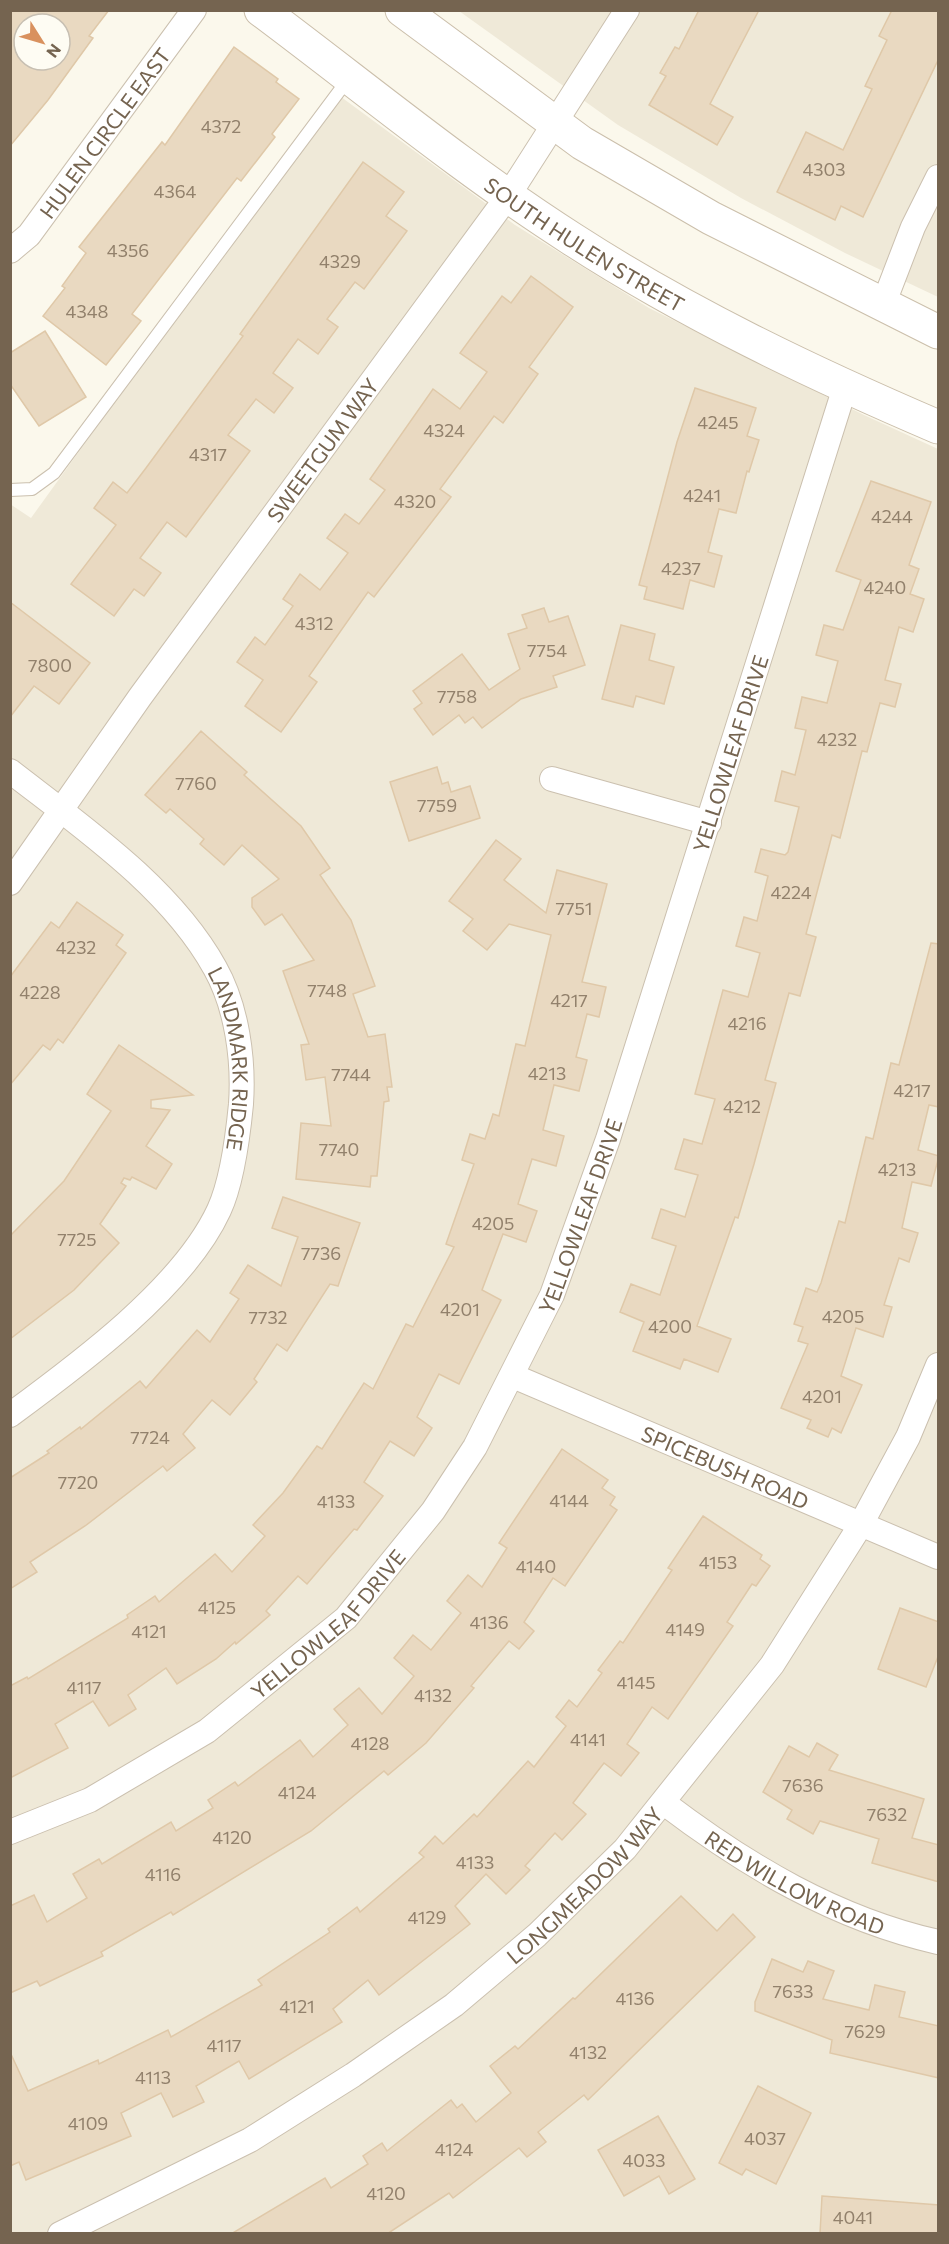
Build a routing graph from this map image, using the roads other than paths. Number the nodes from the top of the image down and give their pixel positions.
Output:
1 (194, 10) edge
2 (261, 10) edge
3 (402, 10) edge
4 (627, 10) edge
5 (350, 77) junction
6 (554, 124) junction
7 (939, 177) edge
8 (508, 196) junction
9 (10, 251) edge
10 (883, 305) junction
11 (939, 332) edge
12 (845, 387) junction
13 (939, 427) edge
14 (10, 490) edge
15 (10, 771) edge
16 (552, 779) dead end
17 (61, 811) junction
18 (708, 823) junction
19 (10, 883) edge
20 (939, 1365) edge
21 (513, 1376) junction
22 (10, 1415) edge
23 (860, 1526) junction
24 (939, 1557) edge
25 (664, 1803) junction
26 (10, 1832) edge
27 (939, 1942) edge
28 (60, 2234) edge

1 - 9 street, HULEN CIRCLE EAST
2 - 5 main road, SOUTH HULEN STREET
3 - 6 main road
4 - 6 street, SWEETGUM WAY
5 - 8 main road, SOUTH HULEN STREET
5 - 14 lane
6 - 8 street, SWEETGUM WAY
6 - 10 main road
7 - 10 street
8 - 12 main road, SOUTH HULEN STREET
8 - 17 street, SWEETGUM WAY
10 - 11 main road
12 - 13 main road, SOUTH HULEN STREET
12 - 18 street, YELLOWLEAF DRIVE
15 - 17 street, LANDMARK RIDGE
16 - 18 street
17 - 19 street, SWEETGUM WAY
17 - 22 street, LANDMARK RIDGE
18 - 21 street, YELLOWLEAF DRIVE
20 - 23 street, LONGMEADOW WAY
21 - 23 street, SPICEBUSH ROAD
21 - 26 street, YELLOWLEAF DRIVE
23 - 24 street, SPICEBUSH ROAD
23 - 25 street, LONGMEADOW WAY
25 - 27 street, RED WILLOW ROAD
25 - 28 street, LONGMEADOW WAY

